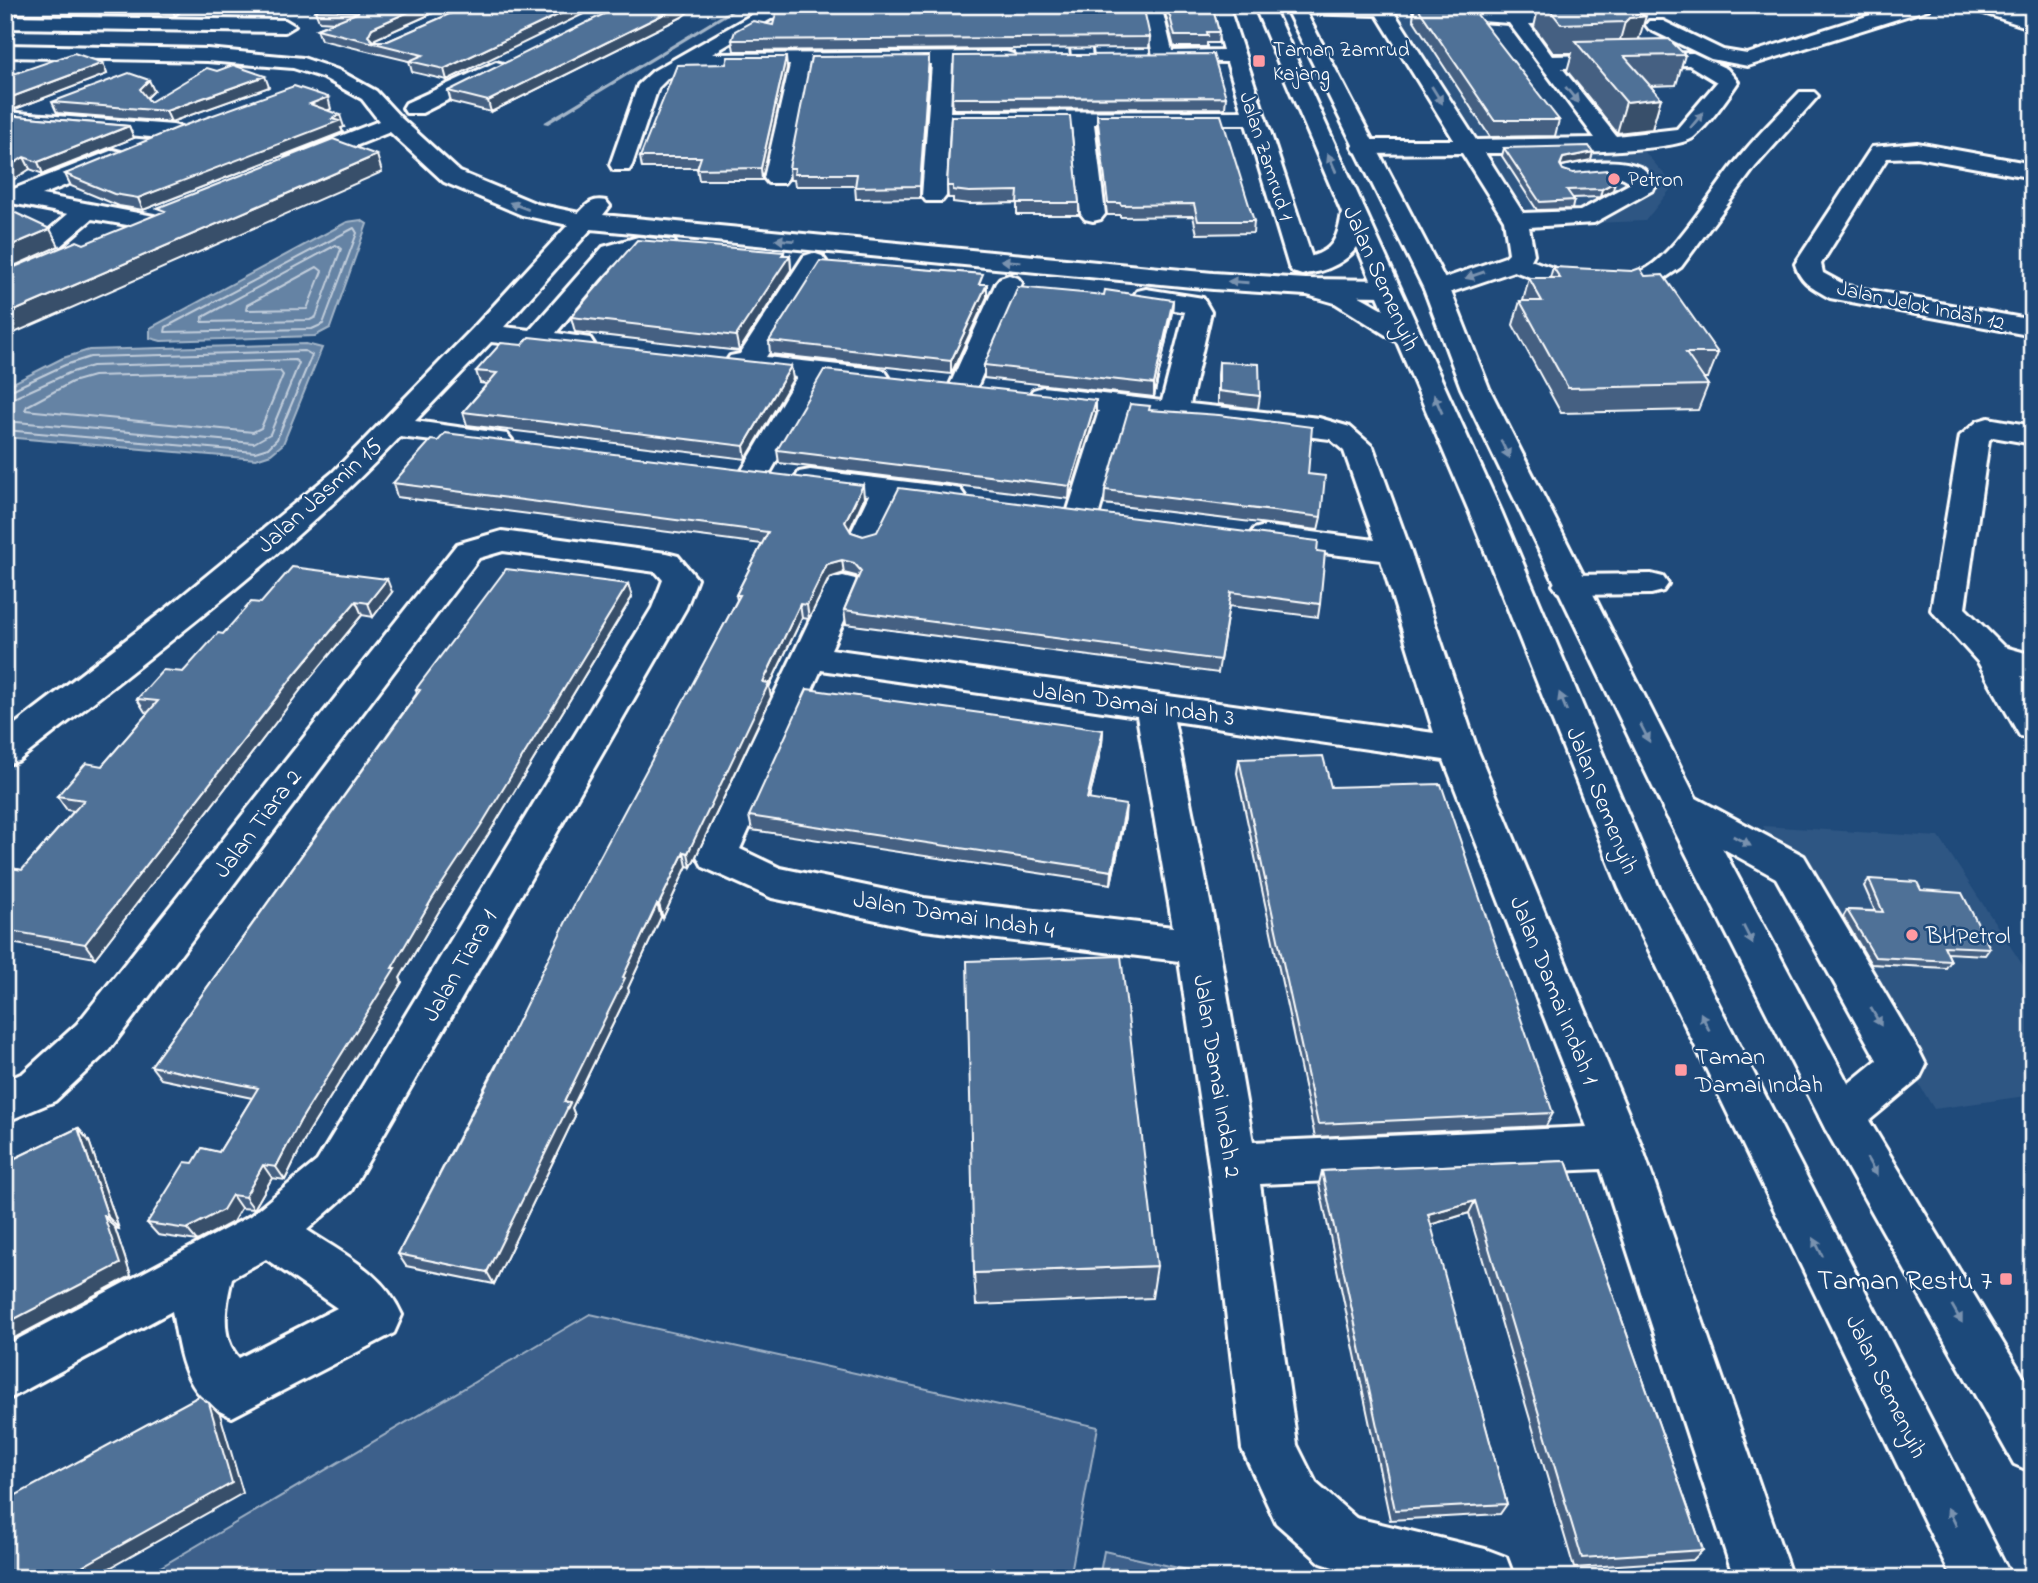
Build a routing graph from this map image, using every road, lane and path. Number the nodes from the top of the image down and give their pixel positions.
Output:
1 (202, 5) edge
2 (1152, 5) edge
3 (1219, 5) edge
4 (1263, 5) edge
5 (1978, 5) edge
6 (1293, 6) edge
7 (1918, 6) edge
8 (1536, 7) edge
9 (1072, 8) edge
10 (1481, 9) edge
11 (849, 10) edge
12 (1383, 10) junction
13 (1578, 10) edge
14 (1515, 18) junction
15 (1604, 21) edge
16 (5, 22) edge
17 (2033, 23) edge
18 (180, 25) junction
19 (1656, 25) dead end
20 (1634, 29) dead end
21 (280, 35) junction
22 (1492, 35) edge
23 (5, 38) edge
24 (5, 51) edge
25 (1056, 57) edge
26 (1136, 57) edge
27 (1163, 57) junction
28 (1235, 57) junction
29 (1612, 57) junction
30 (942, 58) junction
31 (1031, 58) edge
32 (801, 59) junction
33 (1543, 59) junction
34 (686, 60) junction
35 (510, 61) edge
36 (353, 63) dead end
37 (161, 65) dead end
38 (136, 74) edge
39 (331, 74) junction
40 (295, 88) edge
41 (398, 92) dead end
42 (1807, 96) dead end
43 (62, 101) edge
44 (414, 108) junction
45 (1254, 117) junction
46 (1082, 118) junction
47 (9, 119) edge
48 (939, 119) junction
49 (197, 123) edge
50 (393, 123) junction
51 (430, 124) dead end
52 (1559, 124) dead end
53 (173, 132) junction
54 (1612, 144) junction
55 (1363, 146) junction
56 (1576, 146) junction
57 (1473, 152) junction
58 (621, 165) dead end
59 (478, 167) dead end
60 (2033, 171) edge
61 (269, 172) edge
62 (1376, 172) junction
63 (776, 178) dead end
64 (934, 196) dead end
65 (11, 197) edge
66 (89, 209) junction
67 (170, 212) edge
68 (592, 212) junction
69 (1354, 213) junction
70 (1093, 214) dead end
71 (1516, 220) junction
72 (145, 222) junction
73 (107, 238) edge
74 (69, 255) edge
75 (813, 261) junction
76 (1514, 262) junction
77 (5, 263) edge
78 (1304, 277) junction
79 (1389, 279) junction
80 (5, 283) edge
81 (1009, 283) junction
82 (1437, 289) junction
83 (2033, 328) edge
84 (484, 333) junction
85 (1408, 337) junction
86 (537, 339) junction
87 (611, 347) edge
88 (815, 370) junction
89 (896, 380) edge
90 (1475, 388) junction
91 (1116, 404) junction
92 (1174, 411) junction
93 (393, 427) junction
94 (2033, 435) edge
95 (529, 444) edge
96 (887, 489) junction
97 (984, 501) edge
98 (1082, 513) edge
99 (1233, 532) edge
100 (865, 537) edge
101 (502, 541) joint
102 (1395, 552) junction
103 (1651, 584) dead end
104 (1570, 585) junction
105 (843, 586) dead end
106 (809, 657) junction
107 (2029, 699) edge
108 (1153, 706) junction
109 (1458, 749) junction
110 (5, 752) edge
111 (1682, 808) junction
112 (1198, 947) junction
113 (5, 1102) edge
114 (1842, 1116) junction
115 (1618, 1147) junction
116 (1233, 1164) junction
117 (268, 1233) junction
118 (210, 1265) junction
119 (5, 1375) edge
120 (2033, 1445) edge
121 (1476, 1577) edge
122 (1763, 1578) edge
123 (1983, 1578) edge

1 - 18 street
2 - 27 street
3 - 28 street, Jalan Zamrud 1
69 -> 4 street, Jalan Semenyih
5 - 17 street
6 - 12 street
6 - 55 street, Jalan Semenyih
7 - 19 street
8 - 10 street
8 - 13 street
9 - 25 street
10 - 12 street
10 - 14 street
10 - 22 street
11 - 34 street
12 -> 57 street
14 - 15 street
14 - 33 street
16 - 18 street
18 - 21 street
20 - 29 street
21 - 23 street
21 - 24 street
21 - 36 street
21 - 39 street
26 - 27 street
27 - 28 street
28 - 45 street, Jalan Zamrud 1
29 - 33 street
54 -> 29 street
30 - 31 street
30 - 32 street
30 - 48 street
32 - 34 street
32 - 63 street
33 -> 54 street
34 - 58 street
35 - 44 street
37 - 38 street
39 - 40 street
39 - 50 street
41 - 44 street
42 - 76 street
43 - 47 street
44 - 51 street
45 - 46 street
45 - 78 street, Jalan Zamrud 1
46 - 48 street
46 - 70 street
47 - 53 street
48 - 64 street
49 - 53 street
50 - 61 street
68 -> 50 street
52 - 56 street
53 - 65 street
54 - 56 street
55 - 57 street
55 - 62 street, Jalan Semenyih
56 - 57 street
57 - 71 street
57 - 71 street
59 - 68 street
60 - 83 street, Jalan Jelok Indah 12
62 - 79 street
62 - 82 street, Jalan Semenyih
65 - 66 street
66 - 72 street
66 - 77 street
67 - 72 street
68 - 78 street
68 - 84 street, Jalan Jasmin 15
69 - 78 street
69 - 79 street, Jalan Semenyih
71 - 76 street
72 - 73 street
74 - 80 street
75 - 81 street
75 - 86 street
75 - 88 street
76 -> 82 street
78 - 79 street
78 - 85 street
79 - 85 street, Jalan Semenyih
79 - 90 street
81 - 91 street, Jalan Damai Indah 1
81 - 92 street
82 - 90 street, Jalan Semenyih
84 - 86 street
84 - 93 street, Jalan Jasmin 15
123 -> 85 street, Jalan Semenyih
86 - 87 street
88 - 89 street
88 - 96 street
90 -> 104 street, Jalan Semenyih
91 - 92 street, Jalan Damai Indah 1
91 - 98 street
92 - 102 street, Jalan Damai Indah 1
93 - 95 street
93 - 110 street, Jalan Jasmin 15
94 - 107 street
96 - 97 street
96 - 100 street
99 - 102 street
101 - 113 street, Jalan Tiara 2
101 - 117 street, Jalan Tiara 1
102 - 109 street, Jalan Damai Indah 1
103 - 104 street
104 -> 111 street, Jalan Semenyih
105 - 106 street
106 - 108 street, Jalan Damai Indah 3
106 - 112 street, Jalan Damai Indah 4
108 - 109 street, Jalan Damai Indah 3
108 - 112 street, Jalan Damai Indah 2
109 - 115 street, Jalan Damai Indah 1
111 -> 114 street, Jalan Semenyih
111 -> 114 street
112 - 116 street, Jalan Damai Indah 2
114 -> 120 street, Jalan Semenyih
115 - 116 street
115 - 122 street, Jalan Damai Indah 1
116 - 121 street, Jalan Damai Indah 2
117 - 118 street, Jalan Tiara 1
117 - 118 street
118 - 119 street, Jalan Tiara 1

